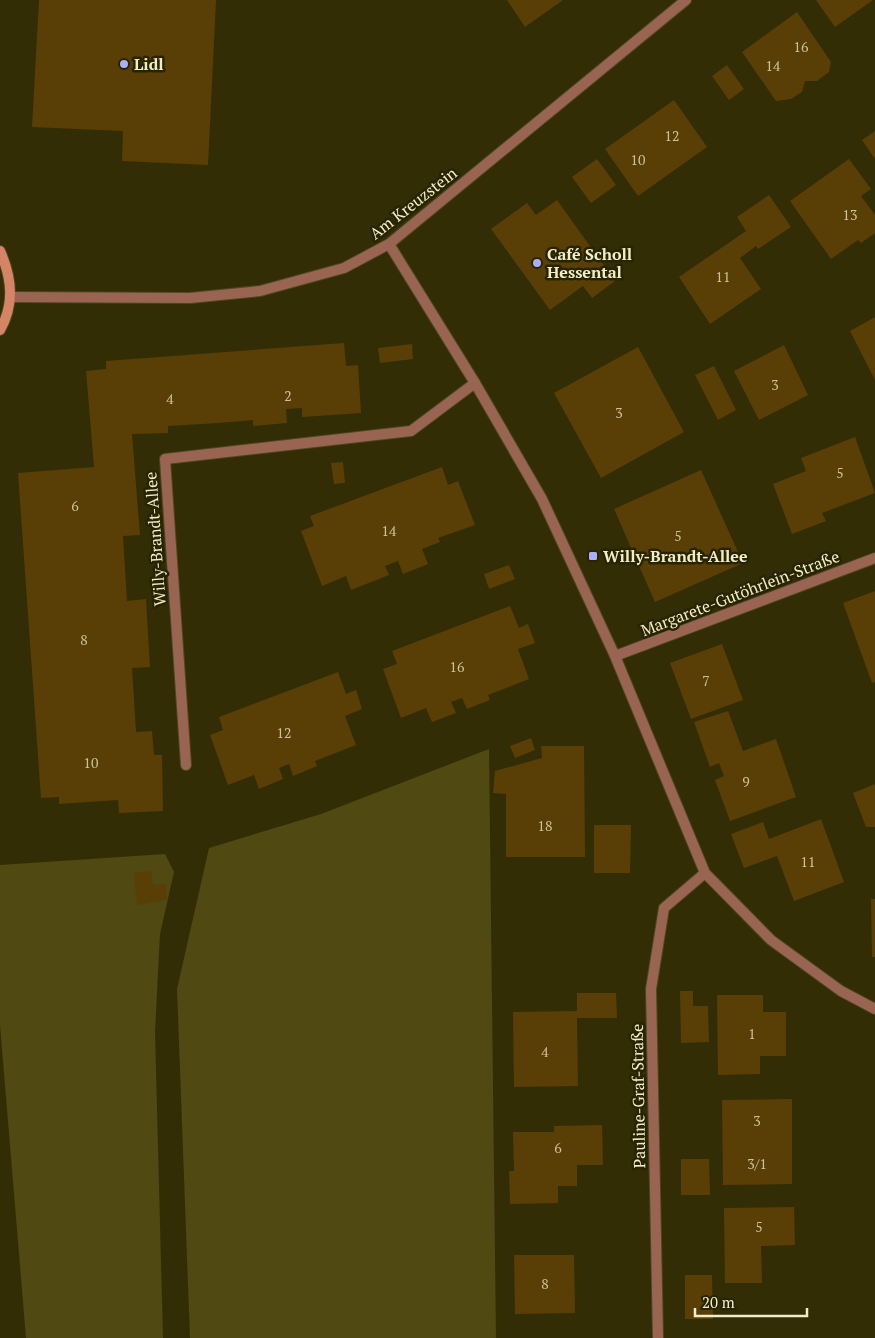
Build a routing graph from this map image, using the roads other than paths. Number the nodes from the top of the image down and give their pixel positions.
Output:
1 (686, 0) edge
2 (389, 244) junction
3 (0, 251) edge
4 (11, 297) junction
5 (0, 330) edge
6 (475, 383) junction
7 (875, 558) edge
8 (615, 656) junction
9 (186, 766) dead end
10 (705, 873) junction
11 (875, 1009) edge
12 (658, 1338) edge

1 - 2 street, Am Kreuzstein
2 - 4 street, Am Kreuzstein
2 - 6 street
3 - 4 main road
4 - 5 main road
6 - 8 street
6 - 9 street, Willy-Brandt-Allee
7 - 8 street, Margarete-Gutöhrlein-Straße
8 - 10 street
10 - 11 street
10 - 12 street, Pauline-Graf-Straße

